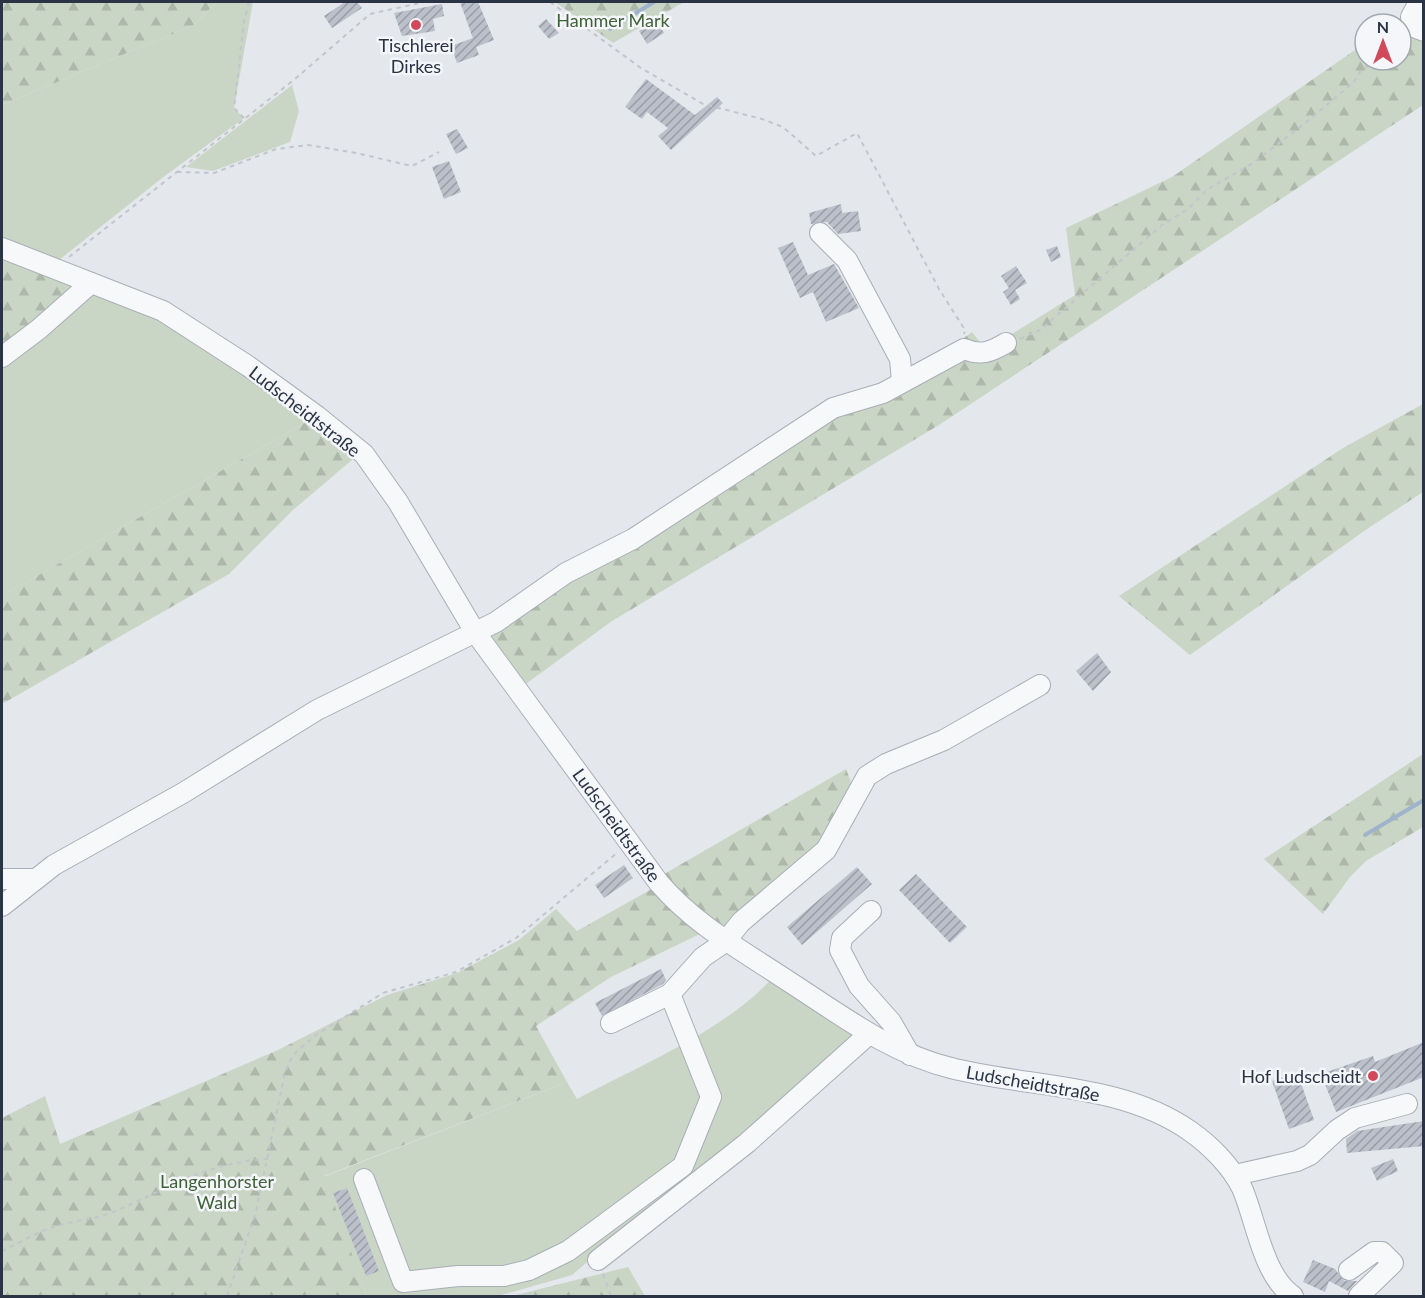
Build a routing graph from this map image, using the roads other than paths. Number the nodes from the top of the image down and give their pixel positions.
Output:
1 (1419, 2) edge
2 (1424, 31) edge
3 (820, 233) dead end
4 (2, 248) edge
5 (91, 283) junction
6 (1006, 343) road end
7 (2, 357) edge
8 (902, 381) junction
9 (475, 632) junction
10 (1040, 685) dead end
11 (2, 879) edge
12 (36, 879) junction
13 (2, 906) edge
14 (871, 911) dead end
15 (725, 942) junction
16 (670, 994) junction
17 (611, 1023) dead end
18 (869, 1034) junction
19 (910, 1055) junction
20 (1407, 1104) dead end
21 (1235, 1175) junction
22 (364, 1179) dead end
23 (598, 1260) road end
24 (1349, 1270) dead end
25 (1293, 1296) edge
26 (1359, 1296) edge

1 - 2 street
3 - 8 street
4 - 5 street, Ludscheidtstraße
5 - 7 street
5 - 9 street, Ludscheidtstraße
6 - 8 street
8 - 9 street
9 - 12 street
9 - 15 street, Ludscheidtstraße
10 - 15 street
11 - 12 street
12 - 13 street
14 - 19 street
15 - 16 street
15 - 18 street, Ludscheidtstraße
16 - 17 street
16 - 22 street
18 - 19 street, Ludscheidtstraße
18 - 23 street
19 - 21 street, Ludscheidtstraße
20 - 21 street
21 - 25 street, Ludscheidtstraße
24 - 26 street

